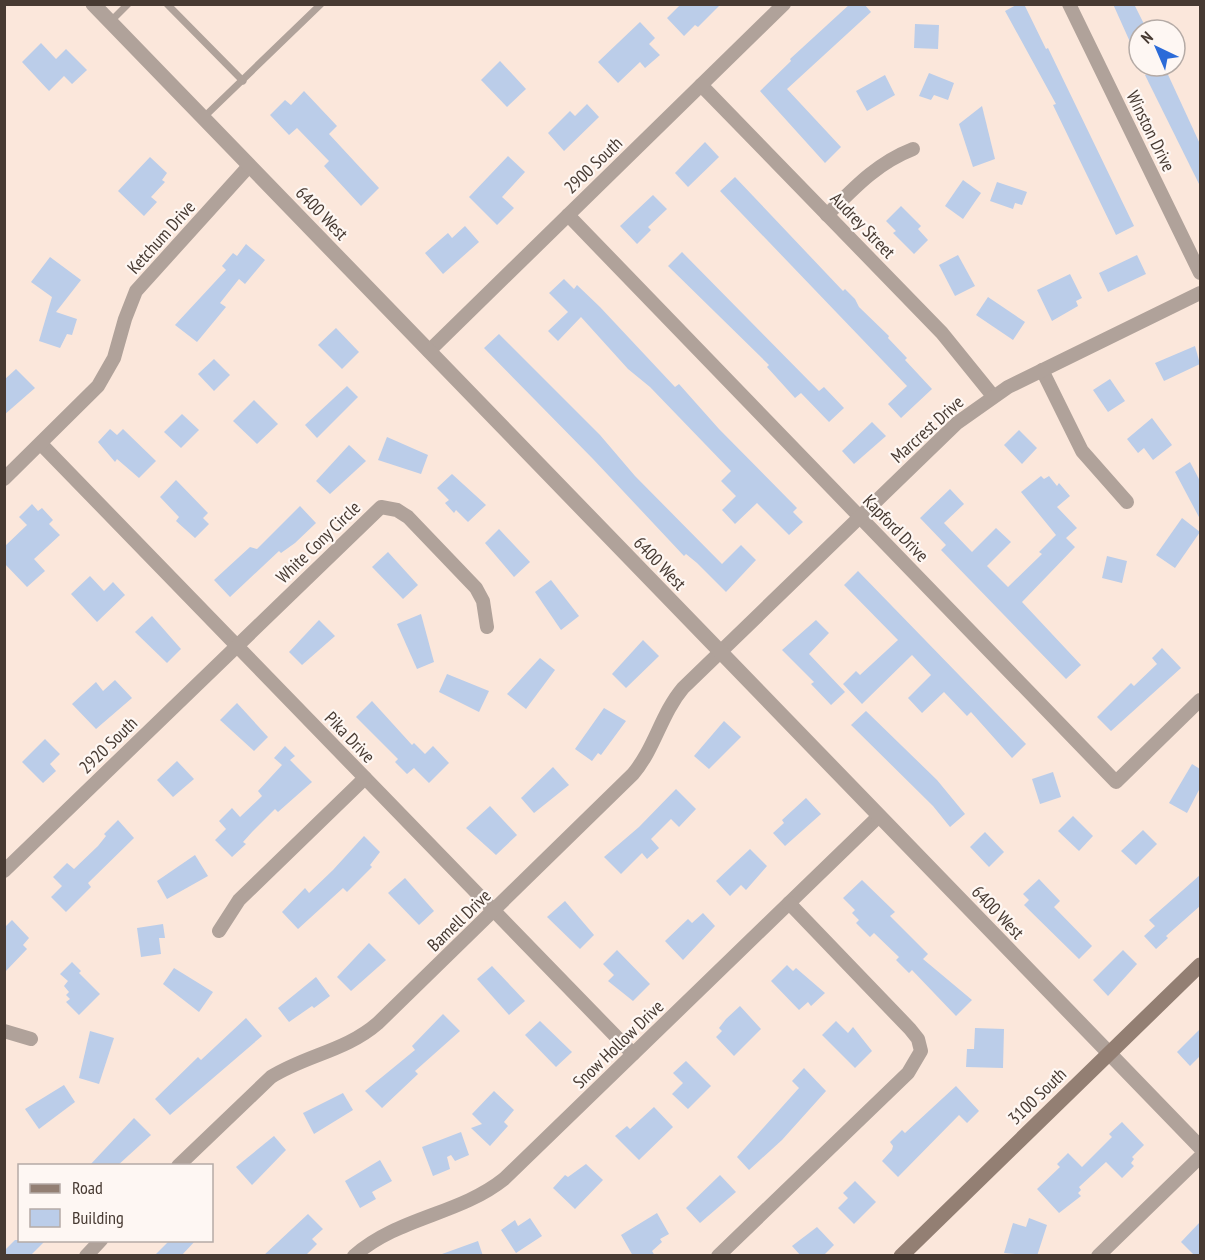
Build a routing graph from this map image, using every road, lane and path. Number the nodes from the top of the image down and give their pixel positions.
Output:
1 (93, 4) edge
2 (128, 4) edge
3 (167, 4) edge
4 (321, 4) edge
5 (784, 4) edge
6 (1069, 4) edge
7 (110, 22) junction
8 (243, 81) junction
9 (701, 85) junction
10 (203, 118) junction
11 (913, 149) dead end
12 (249, 166) junction
13 (568, 215) junction
14 (827, 215) junction
15 (1200, 273) edge
16 (1200, 293) edge
17 (429, 351) junction
18 (1042, 370) junction
19 (993, 396) junction
20 (41, 444) junction
21 (4, 479) edge
22 (1127, 502) dead end
23 (859, 516) junction
24 (487, 627) dead end
25 (237, 646) junction
26 (720, 652) junction
27 (1200, 700) edge
28 (365, 778) junction
29 (879, 816) junction
30 (4, 871) edge
31 (789, 903) junction
32 (494, 911) junction
33 (219, 931) dead end
34 (1200, 965) edge
35 (4, 1031) edge
36 (31, 1039) dead end
37 (633, 1054) junction
38 (1109, 1054) junction
39 (1200, 1147) edge
40 (1200, 1157) edge
41 (180, 1164) edge
42 (99, 1242) edge
43 (86, 1256) edge
44 (354, 1256) edge
45 (718, 1256) edge
46 (901, 1256) edge
47 (1098, 1256) edge

1 - 7 street, 6400 West
2 - 7 lane
3 - 8 lane
4 - 8 lane
5 - 9 street, 2900 South
6 - 15 street, Winston Drive
7 - 10 street, 6400 West
8 - 10 lane
9 - 13 street, 2900 South
9 - 14 street, Audrey Street
10 - 12 street, 6400 West
11 - 14 street
12 - 17 street, 6400 West
12 - 20 street, Ketchum Drive
13 - 17 street, 2900 South
13 - 23 street, Kapford Drive
14 - 19 street, Audrey Street
16 - 18 street, Marcrest Drive
17 - 26 street, 6400 West
18 - 19 street, Marcrest Drive
18 - 22 street
19 - 23 street, Marcrest Drive
20 - 21 street, Ketchum Drive
20 - 25 street, Pika Drive
23 - 26 street, Marcrest Drive
23 - 27 street, Kapford Drive
24 - 25 street, White Cony Circle
25 - 28 street, Pika Drive
25 - 30 street, 2920 South
26 - 29 street, 6400 West
26 - 32 street, Bamell Drive
28 - 32 street, Pika Drive
28 - 33 street
29 - 31 street, Snow Hollow Drive
29 - 38 street, 6400 West
31 - 37 street, Snow Hollow Drive
31 - 45 street
32 - 37 street, Pika Drive
32 - 41 street, Bamell Drive
34 - 38 main road, 3100 South
35 - 36 street
37 - 44 street, Snow Hollow Drive
38 - 39 street, 6400 West
38 - 46 main road, 3100 South
40 - 47 street
42 - 43 street

